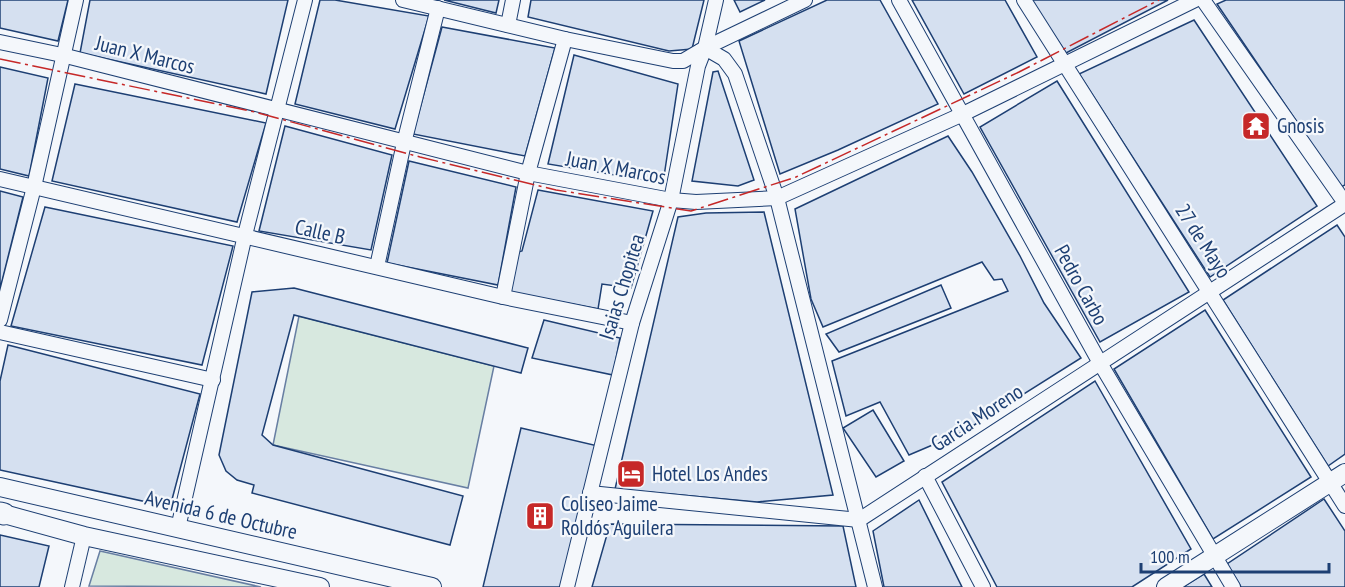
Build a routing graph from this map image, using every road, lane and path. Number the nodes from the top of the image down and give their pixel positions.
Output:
1 (76, 0) edge
2 (305, 0) edge
3 (403, 0) edge
4 (513, 0) edge
5 (717, 0) edge
6 (805, 0) edge
7 (899, 0) edge
8 (1024, 0) edge
9 (1195, 0) edge
10 (1203, 0) edge
11 (438, 8) junction
12 (508, 25) junction
13 (565, 39) junction
14 (0, 42) edge
15 (705, 48) junction
16 (62, 56) junction
17 (1064, 63) junction
18 (277, 110) junction
19 (963, 114) junction
20 (404, 142) junction
21 (528, 173) junction
22 (0, 178) edge
23 (34, 187) junction
24 (777, 198) junction
25 (671, 200) junction
26 (1345, 203) edge
27 (245, 235) junction
28 (378, 267) junction
29 (1209, 291) junction
30 (503, 297) junction
31 (0, 320) edge
32 (632, 323) junction
33 (0, 332) edge
34 (1100, 363) junction
35 (213, 380) junction
36 (925, 476) junction
37 (1338, 478) edge
38 (0, 487) edge
39 (590, 493) junction
40 (1345, 506) edge
41 (2, 513) edge
42 (859, 520) junction
43 (178, 528) junction
44 (84, 536) junction
45 (1215, 557) junction
46 (72, 587) edge
47 (320, 587) edge
48 (432, 587) edge
49 (567, 587) edge
50 (875, 587) edge
51 (983, 587) edge
52 (1166, 587) edge
53 (1233, 587) edge

1 - 16 street
2 - 18 street
3 - 11 street
4 - 12 street
5 - 15 street, Isaias Chopitea
6 - 15 street
7 - 19 street, Pedro Carbo
8 - 17 street, 27 de Mayo
9 - 17 street, Juan X Marcos
10 - 26 street
11 - 12 street
11 - 20 street
12 - 13 street
13 - 15 street
13 - 21 street
14 - 16 street, Juan X Marcos
15 - 24 street
15 - 25 street, Isaias Chopitea
16 - 18 street, Juan X Marcos
16 - 23 street
17 - 19 street, Juan X Marcos
17 - 29 street, 27 de Mayo
18 - 20 street, Juan X Marcos
18 - 27 street
19 - 24 street, Juan X Marcos
19 - 34 street, Pedro Carbo
20 - 21 street, Juan X Marcos
20 - 28 street
21 - 25 street, Juan X Marcos
21 - 30 street
22 - 23 street, Calle B
23 - 27 street, Calle B
23 - 31 street
24 - 25 street, Juan X Marcos
24 - 42 street
25 - 32 street, Isaias Chopitea
26 - 29 street, Garcia Moreno
27 - 28 street, Calle B
27 - 35 street
28 - 30 street, Calle B
29 - 34 street, Garcia Moreno
29 - 37 street, 27 de Mayo
30 - 32 street, Calle B
32 - 39 street, Isaias Chopitea
33 - 35 street
34 - 36 street, Garcia Moreno
34 - 45 street, Pedro Carbo
35 - 43 street
36 - 42 street, Garcia Moreno
36 - 51 street
37 - 40 street, 27 de Mayo
37 - 45 main road
38 - 43 main road, Avenida 6 de Octubre
39 - 42 street
39 - 49 street, Isaias Chopitea
41 - 44 main road
42 - 50 street
43 - 48 main road, Avenida 6 de Octubre
44 - 46 street
44 - 47 main road
45 - 52 main road
45 - 53 street, Pedro Carbo

